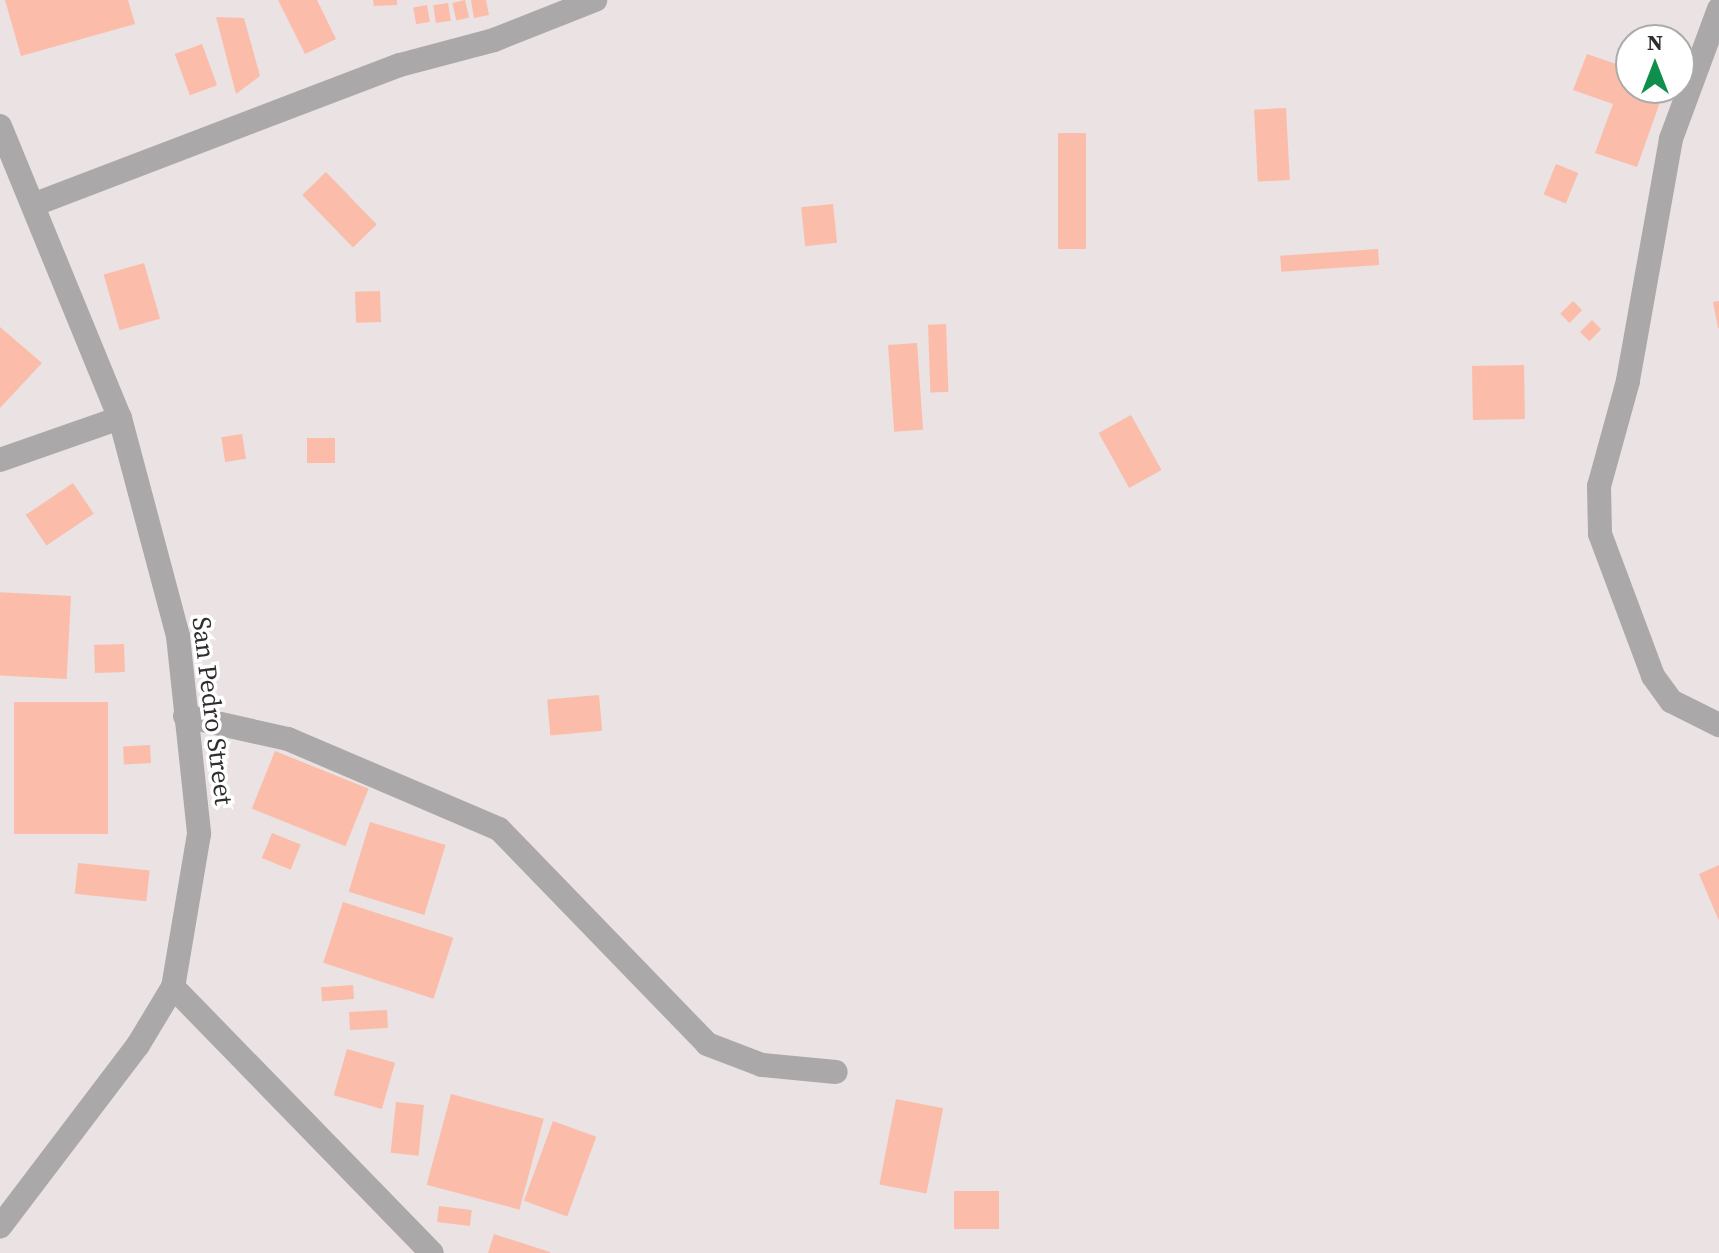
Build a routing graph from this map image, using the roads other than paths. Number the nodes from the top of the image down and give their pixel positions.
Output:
1 (595, 0) edge
2 (1719, 9) edge
3 (0, 126) edge
4 (38, 203) junction
5 (120, 418) junction
6 (0, 460) edge
7 (185, 716) junction
8 (1719, 725) edge
9 (173, 987) junction
10 (836, 1072) dead end
11 (0, 1227) edge
12 (432, 1253) edge

1 - 4 street
2 - 8 street
3 - 4 street, San Pedro Street
4 - 5 street, San Pedro Street
5 - 6 street
5 - 7 street, San Pedro Street
7 - 9 street, San Pedro Street
7 - 10 street
9 - 11 street, San Pedro Street
9 - 12 street

